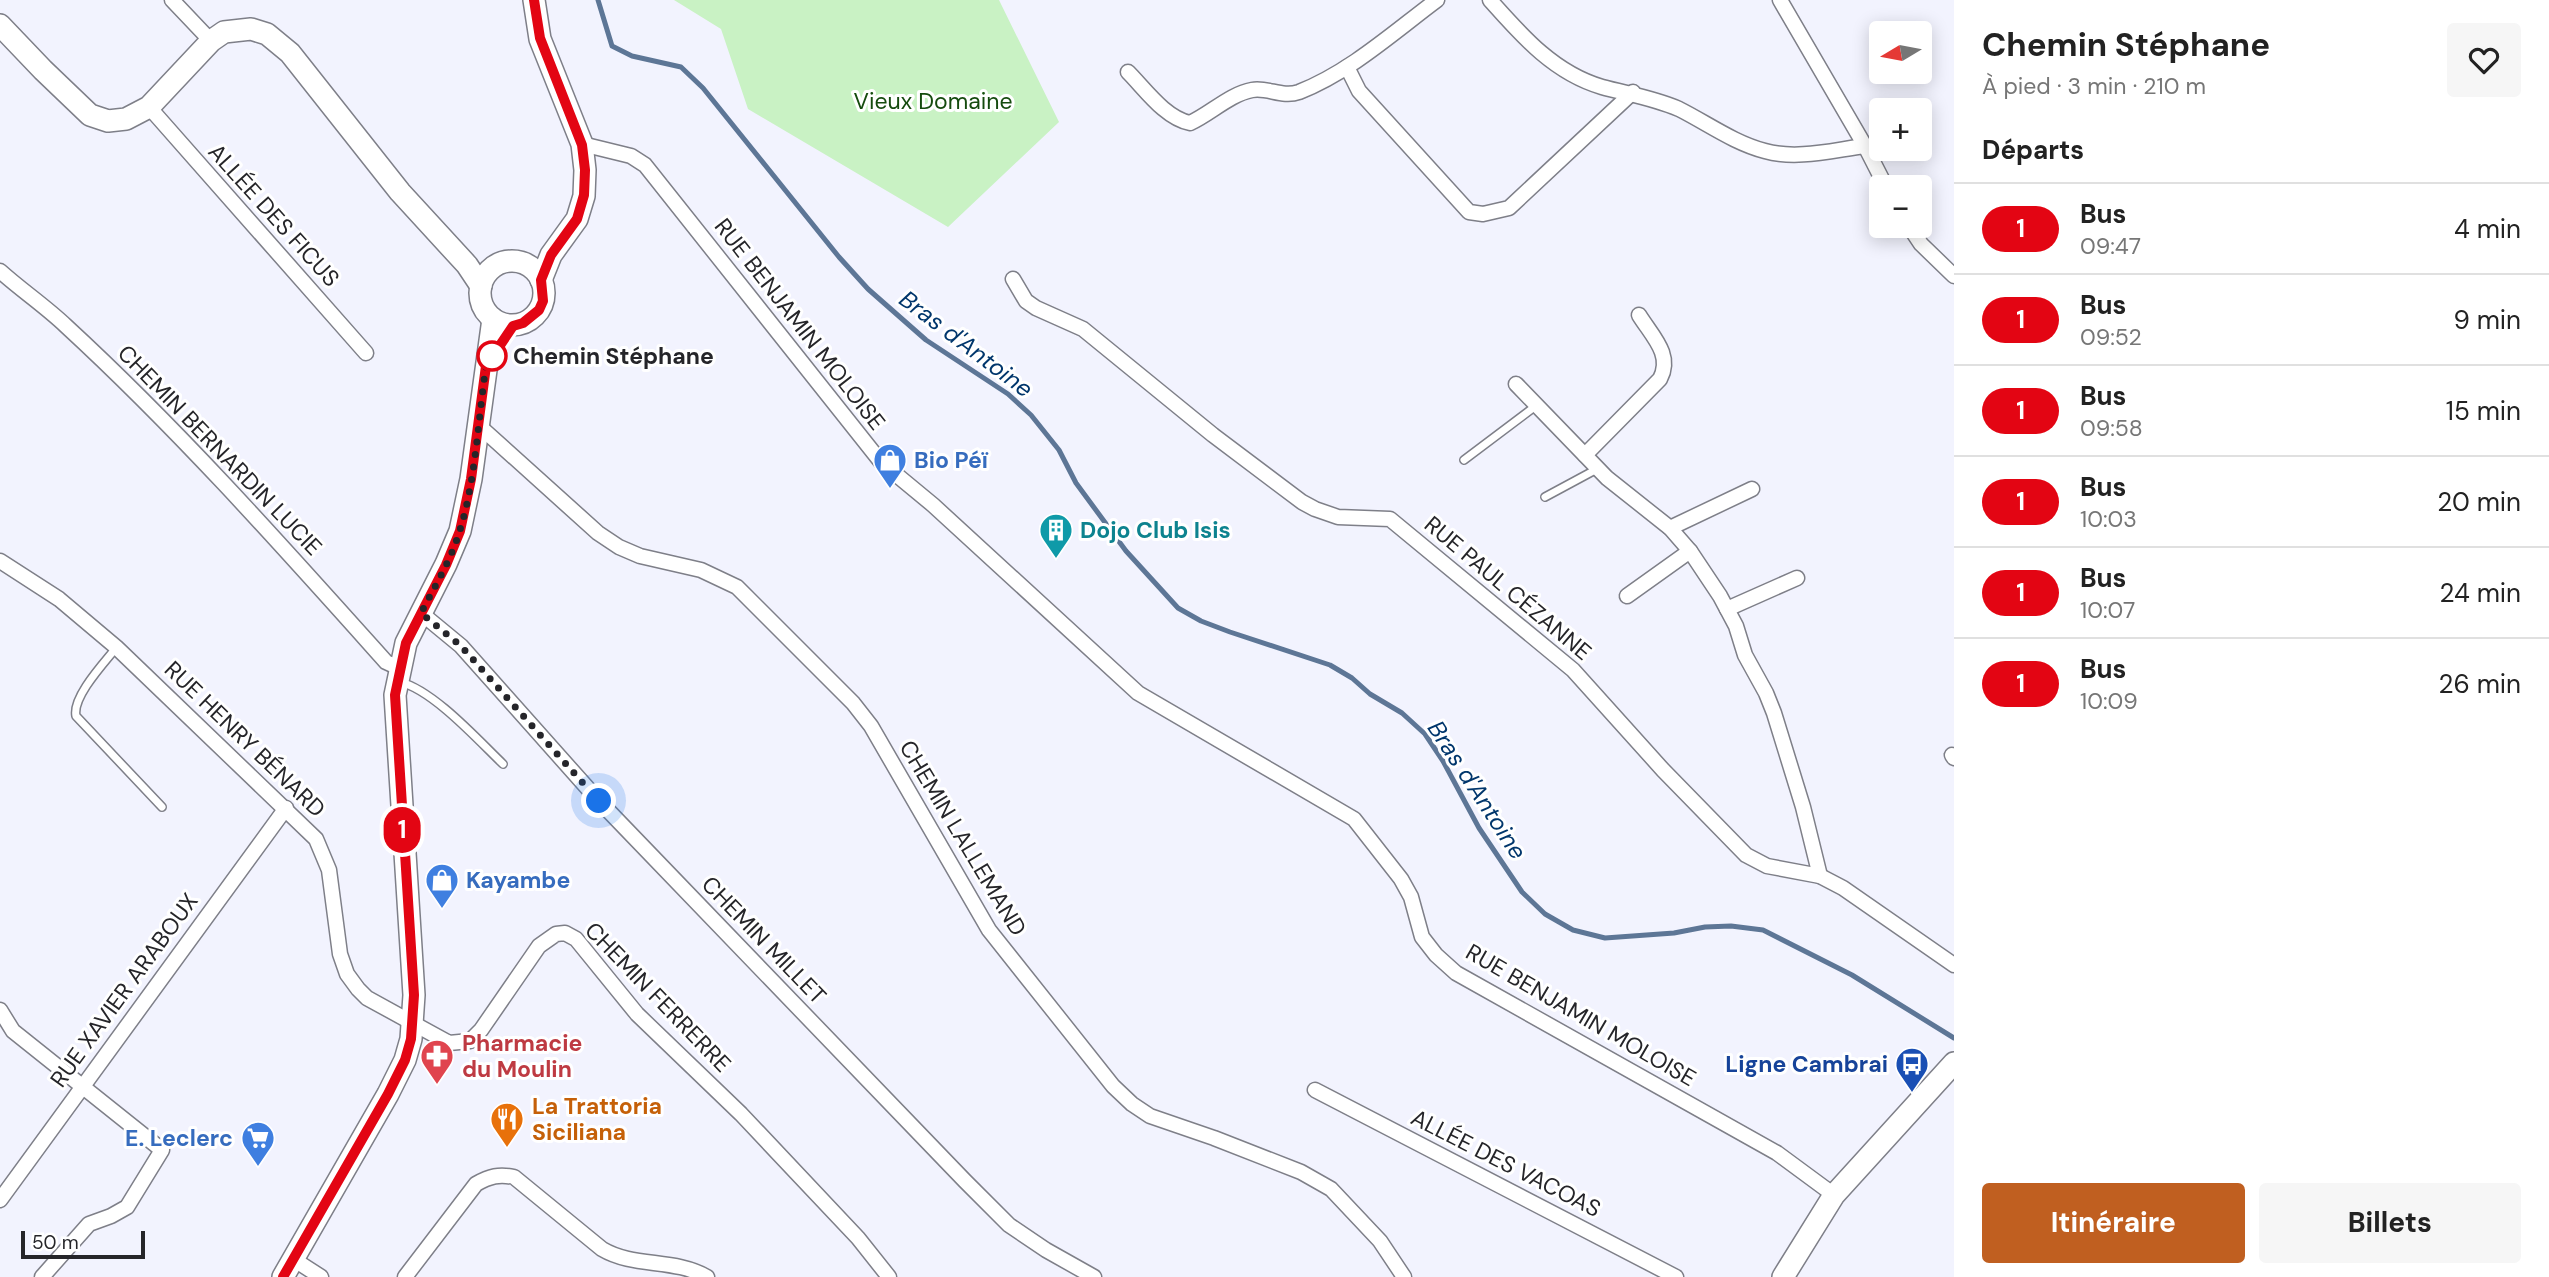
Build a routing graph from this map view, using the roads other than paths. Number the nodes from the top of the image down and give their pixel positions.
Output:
1 (172, 0) edge
2 (534, 0) edge
3 (1437, 0) edge
4 (1490, 0) edge
5 (1780, 0) edge
6 (0, 25) edge
7 (211, 41) junction
8 (1347, 67) junction
9 (1128, 72) dead end
10 (1633, 93) junction
11 (149, 107) junction
12 (582, 145) junction
13 (1866, 146) junction
14 (1880, 175) edge
15 (1917, 238) edge
16 (0, 271) edge
17 (535, 273) junction
18 (1954, 276) edge
19 (486, 277) junction
20 (1013, 279) dead end
21 (1639, 315) dead end
22 (503, 322) junction
23 (366, 353) dead end
24 (1516, 384) dead end
25 (1536, 405) junction
26 (477, 424) junction
27 (1585, 455) junction
28 (1464, 460) dead end
29 (1598, 469) junction
30 (1752, 489) dead end
31 (1545, 497) dead end
32 (1670, 528) junction
33 (1689, 551) junction
34 (0, 561) edge
35 (1797, 578) dead end
36 (1627, 596) dead end
37 (1727, 609) junction
38 (421, 613) junction
39 (116, 647) junction
40 (398, 675) junction
41 (503, 764) dead end
42 (162, 807) dead end
43 (286, 808) junction
44 (1820, 876) junction
45 (1954, 965) edge
46 (0, 1010) edge
47 (413, 1022) junction
48 (1954, 1063) edge
49 (82, 1086) junction
50 (1315, 1090) dead end
51 (1834, 1195) junction
52 (0, 1200) edge
53 (288, 1268) edge
54 (42, 1277) edge
55 (321, 1277) edge
56 (405, 1277) edge
57 (707, 1277) edge
58 (889, 1277) edge
59 (1094, 1277) edge
60 (1404, 1277) edge
61 (1676, 1277) edge
62 (1783, 1277) edge

1 - 7 street
2 - 12 main road
3 - 8 street
4 - 10 street
5 - 13 street
6 - 11 main road
7 - 11 main road
7 - 19 main road
8 - 9 street
8 - 10 street
10 - 13 street
11 - 23 street, ALLÉE DES FICUS
12 - 17 main road
12 - 51 street, RUE BENJAMIN MOLOISE
13 - 14 street
15 - 18 street
16 - 40 street, CHEMIN BERNARDIN LUCIE
17 - 19 main road
17 - 22 main road
19 - 22 main road
20 - 44 street, RUE PAUL CÉZANNE
21 - 27 street
22 - 26 main road
24 - 25 street
25 - 27 street
25 - 28 lane
26 - 38 main road
26 - 60 street, CHEMIN LALLEMAND
27 - 29 street
29 - 31 lane
29 - 32 street
30 - 32 street
32 - 33 street
33 - 36 street
33 - 37 street
34 - 39 street, RUE HENRY BÉNARD
35 - 37 street
37 - 44 street
38 - 40 main road
38 - 59 street, CHEMIN MILLET
39 - 42 lane
39 - 43 street, RUE HENRY BÉNARD
40 - 41 lane
40 - 47 main road
43 - 47 street, RUE HENRY BÉNARD
43 - 49 street, RUE XAVIER ARABOUX
44 - 45 street, RUE PAUL CÉZANNE
46 - 49 street
47 - 53 main road
47 - 58 street, CHEMIN FERRERRE
48 - 51 main road
49 - 52 street, RUE XAVIER ARABOUX
49 - 54 street
50 - 61 street, ALLÉE DES VACOAS
51 - 62 main road
53 - 55 street
56 - 57 street

